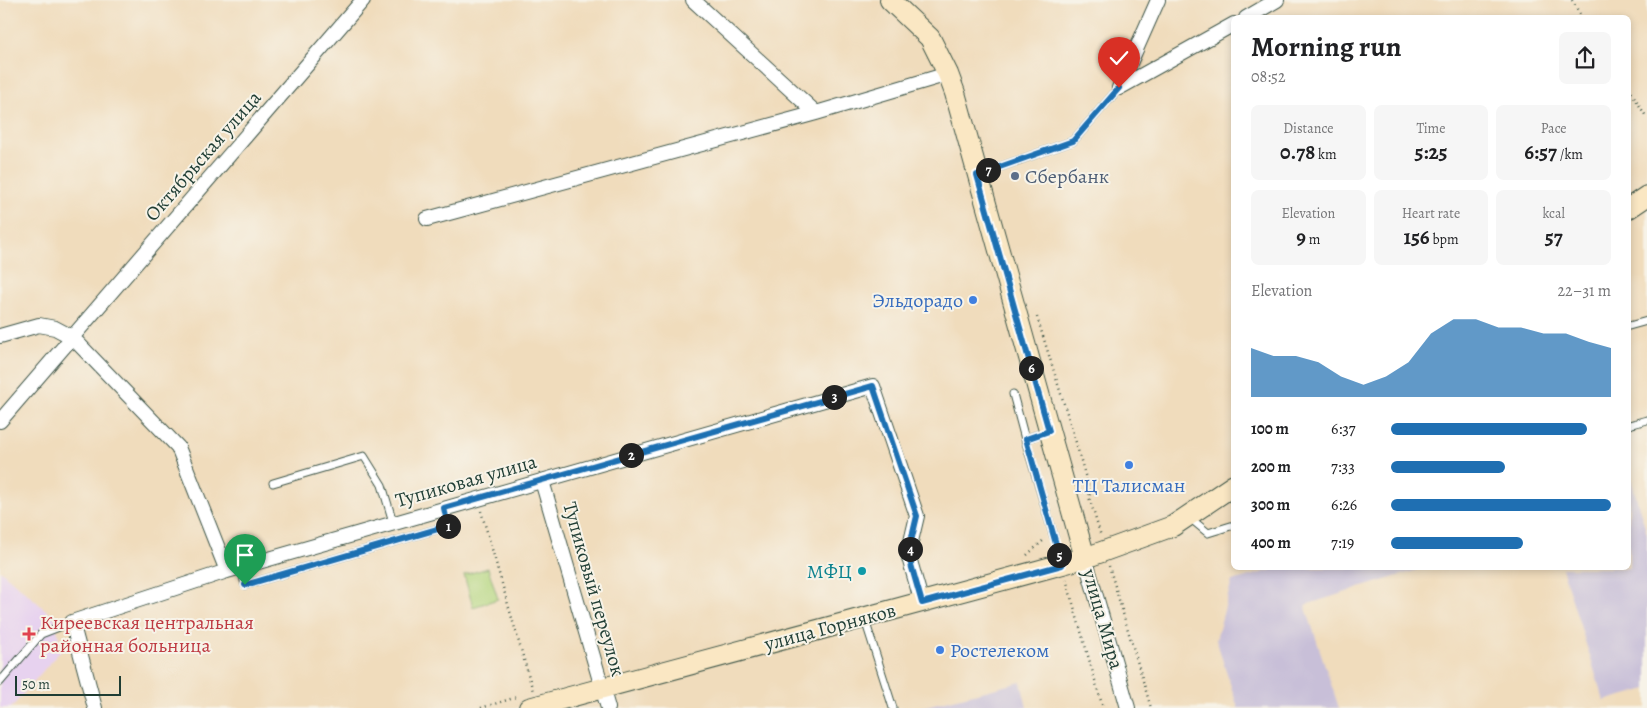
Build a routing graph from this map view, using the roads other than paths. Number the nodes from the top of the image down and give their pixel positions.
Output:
1 (363, 0) edge
2 (693, 0) edge
3 (890, 0) edge
4 (1158, 0) edge
5 (1278, 0) edge
6 (1251, 15) edge
7 (1231, 26) edge
8 (948, 74) junction
9 (1119, 88) junction
10 (816, 113) junction
11 (977, 175) junction
12 (1647, 196) edge
13 (1631, 207) edge
14 (427, 219) dead end
15 (1647, 321) edge
16 (1631, 325) edge
17 (0, 336) edge
18 (72, 337) junction
19 (1012, 394) dead end
20 (1647, 420) edge
21 (0, 421) edge
22 (1631, 424) edge
23 (1049, 431) junction
24 (1026, 439) junction
25 (542, 481) junction
26 (273, 483) dead end
27 (1231, 488) edge
28 (444, 508) junction
29 (1188, 516) junction
30 (393, 522) junction
31 (1231, 526) edge
32 (1054, 537) dead end
33 (1086, 558) junction
34 (241, 567) junction
35 (227, 571) junction
36 (922, 603) junction
37 (865, 618) junction
38 (72, 622) junction
39 (0, 682) edge
40 (603, 687) junction
41 (531, 700) edge
42 (94, 708) edge
43 (608, 708) edge
44 (893, 708) edge
45 (1128, 708) edge

1 - 18 street, Октябрьская улица
2 - 10 street
3 - 8 main road, улица Мира
4 - 9 street
5 - 6 street
7 - 9 street
8 - 10 street
8 - 11 main road, улица Мира
9 - 11 lane
10 - 14 street
11 - 23 main road, улица Мира
12 - 13 main road
15 - 16 lane
17 - 18 street
18 - 21 street, Октябрьская улица
18 - 35 street
19 - 24 lane
20 - 22 lane
23 - 24 lane
23 - 33 main road, улица Мира
24 - 32 lane
25 - 28 street, Тупиковая улица
25 - 36 street, Тупиковая улица
25 - 40 street, Тупиковый переулок
26 - 30 lane
27 - 29 main road, улица Горняков
28 - 30 street, Тупиковая улица
28 - 34 lane
29 - 31 lane
29 - 33 main road, улица Горняков
30 - 34 street, Тупиковая улица
33 - 36 main road, улица Горняков
33 - 45 street, улица Мира
34 - 35 street, Тупиковая улица
35 - 38 street, Тупиковая улица
36 - 37 main road, улица Горняков
37 - 40 main road, улица Горняков
37 - 44 lane
38 - 39 lane
38 - 42 street
40 - 41 main road, улица Горняков
40 - 43 street, Тупиковый переулок

